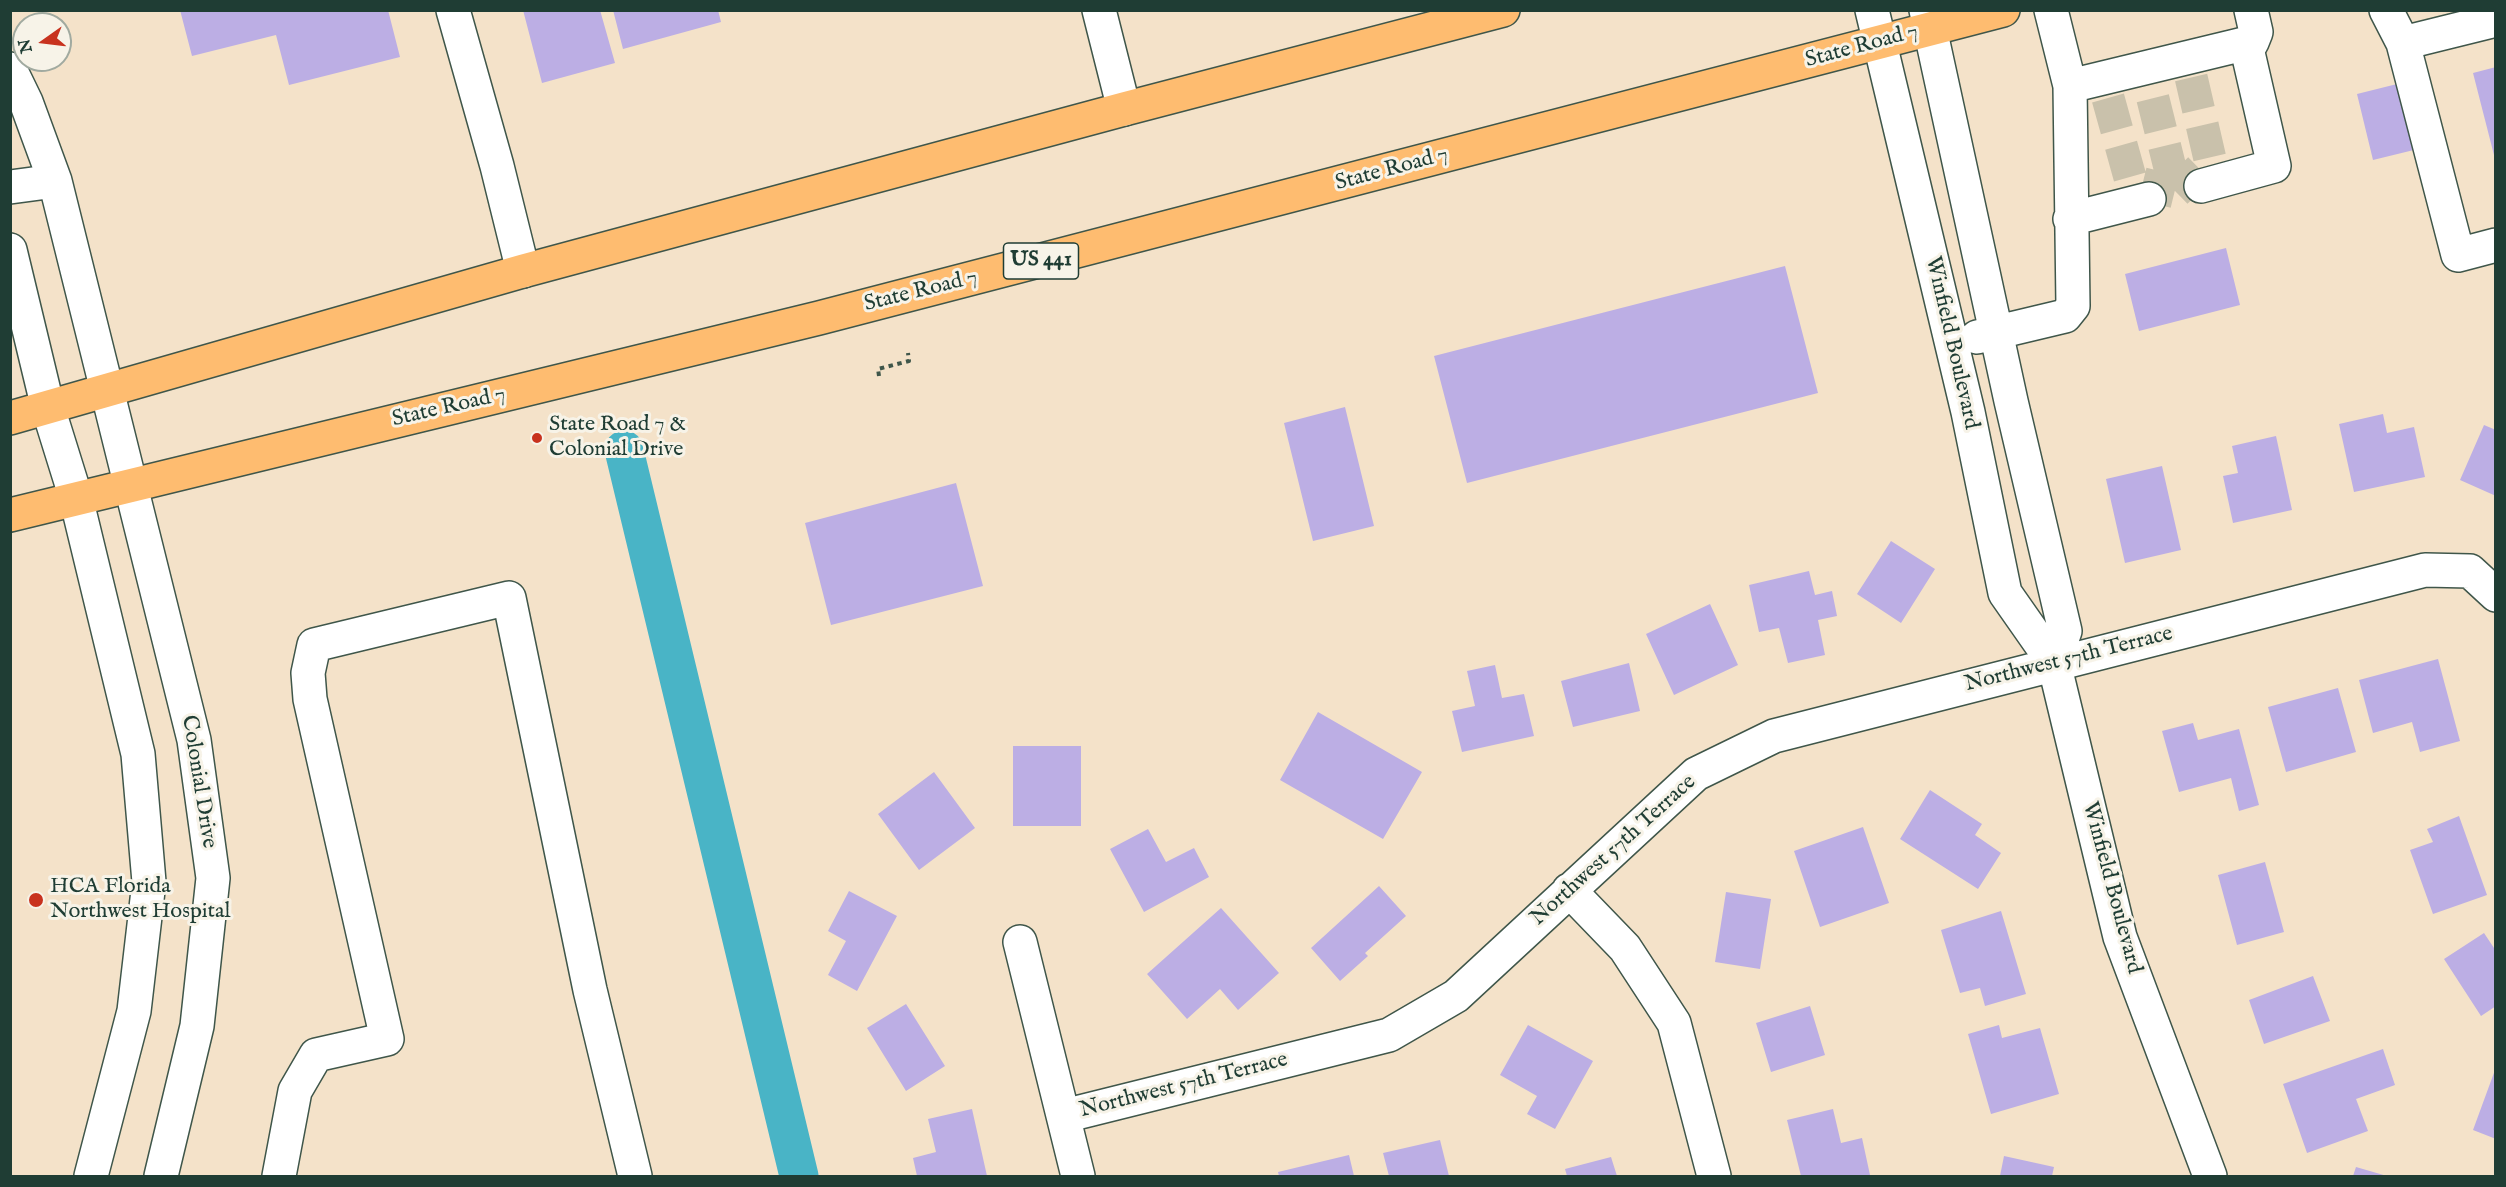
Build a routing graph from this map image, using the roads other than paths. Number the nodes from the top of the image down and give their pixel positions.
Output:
1 (453, 10) edge
2 (1100, 10) edge
3 (1503, 10) edge
4 (1872, 10) edge
5 (2003, 10) edge
6 (2051, 10) edge
7 (2252, 10) edge
8 (2386, 10) edge
9 (1928, 20) edge
10 (2496, 20) edge
11 (1881, 42) junction
12 (2403, 43) junction
13 (2246, 44) junction
14 (10, 69) edge
15 (2191, 77) dead end
16 (2148, 78) junction
17 (2070, 86) junction
18 (2108, 98) dead end
19 (1124, 109) junction
20 (55, 181) junction
21 (2201, 186) tunnel mouth
22 (10, 187) edge
23 (2149, 199) tunnel mouth
24 (2070, 219) junction
25 (2496, 245) edge
26 (10, 250) edge
27 (523, 272) junction
28 (1997, 333) junction
29 (1952, 341) junction
30 (106, 391) junction
31 (48, 408) junction
32 (10, 418) edge
33 (130, 484) junction
34 (76, 498) junction
35 (10, 515) edge
36 (2496, 595) edge
37 (2054, 663) junction
38 (1569, 890) junction
39 (1020, 942) dead end
40 (1064, 1116) junction
41 (91, 1176) edge
42 (161, 1176) edge
43 (279, 1176) edge
44 (635, 1176) edge
45 (1078, 1176) edge
46 (1714, 1176) edge
47 (2210, 1176) edge

1 - 27 street
2 - 19 street
3 - 19 main road
4 - 11 street, Winfield Boulevard
5 - 9 main road, State Road 7 / US 441
6 - 17 street
7 - 13 street
8 - 12 street
9 - 11 main road, State Road 7 / US 441
9 - 28 street, Winfield Boulevard
10 - 12 street
11 - 29 street, Winfield Boulevard
11 - 33 main road, State Road 7 / US 441
12 - 25 street
13 - 16 street
13 - 21 street
14 - 20 street, Colonial Drive
15 - 16 street
16 - 17 street
16 - 18 street
17 - 24 street
19 - 27 main road
20 - 22 street
20 - 30 street, Colonial Drive
23 - 24 street
24 - 28 street
26 - 31 street
27 - 30 main road
28 - 29 street
28 - 37 street, Winfield Boulevard
29 - 37 street, Winfield Boulevard
30 - 31 main road
30 - 33 street, Colonial Drive
31 - 32 main road
31 - 34 street
33 - 34 main road, State Road 7 / US 441
33 - 42 street, Colonial Drive
34 - 35 main road, State Road 7 / US 441
34 - 41 street
36 - 37 street, Northwest 57th Terrace
37 - 38 street, Northwest 57th Terrace
37 - 47 street, Winfield Boulevard
38 - 40 street, Northwest 57th Terrace
38 - 46 street
39 - 40 street
40 - 45 street
43 - 44 street

